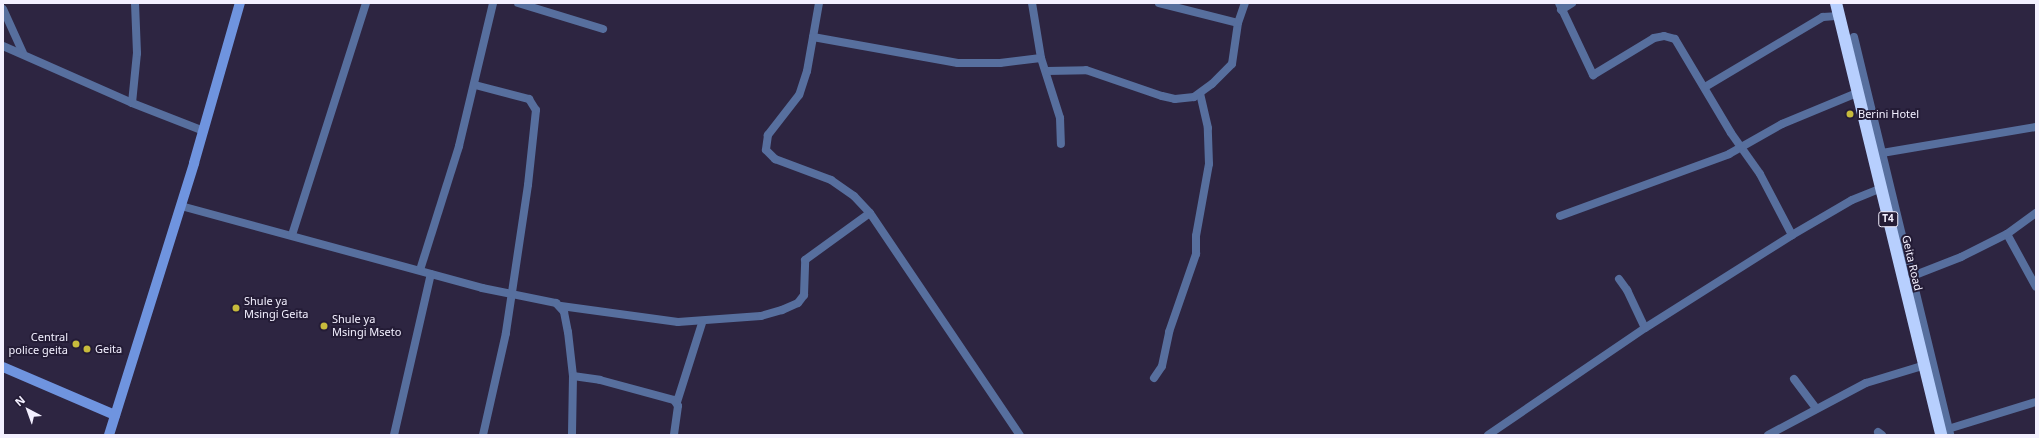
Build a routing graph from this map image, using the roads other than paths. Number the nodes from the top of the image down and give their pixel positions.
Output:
1 (135, 3) edge
2 (240, 3) edge
3 (366, 3) edge
4 (493, 3) edge
5 (518, 3) edge
6 (820, 3) edge
7 (1032, 3) edge
8 (1159, 3) edge
9 (1245, 3) edge
10 (1572, 3) edge
11 (1836, 3) edge
12 (1560, 6) edge
13 (3, 10) edge
14 (1839, 16) junction
15 (1238, 24) junction
16 (603, 30) dead end
17 (813, 37) junction
18 (1854, 37) dead end
19 (3, 46) edge
20 (23, 54) junction
21 (1041, 58) junction
22 (1047, 71) junction
23 (475, 85) junction
24 (1705, 87) junction
25 (1857, 93) junction
26 (1200, 94) junction
27 (132, 103) junction
28 (2036, 127) edge
29 (204, 131) junction
30 (1061, 144) dead end
31 (1741, 148) junction
32 (1882, 152) junction
33 (1881, 188) junction
34 (181, 206) junction
35 (870, 213) junction
36 (2036, 213) edge
37 (1560, 216) dead end
38 (2007, 234) junction
39 (292, 235) junction
40 (1792, 235) junction
41 (420, 270) junction
42 (431, 274) junction
43 (1910, 277) junction
44 (1618, 280) dead end
45 (2036, 287) edge
46 (512, 294) junction
47 (561, 306) junction
48 (702, 322) junction
49 (1645, 328) junction
50 (1922, 366) junction
51 (3, 367) edge
52 (572, 376) junction
53 (1154, 378) dead end
54 (1794, 379) dead end
55 (677, 402) junction
56 (2036, 402) edge
57 (1816, 408) junction
58 (115, 415) junction
59 (1946, 433) edge
60 (109, 435) edge
61 (394, 435) edge
62 (483, 435) edge
63 (572, 435) edge
64 (674, 435) edge
65 (1020, 435) edge
66 (1488, 435) edge
67 (1768, 435) edge

1 - 27 street
2 - 29 street
3 - 39 street
4 - 23 street
5 - 16 street
6 - 17 street
7 - 21 street
8 - 15 street
9 - 15 street
10 - 12 street
11 - 14 highway, Geita Road / T4
12 - 24 street
13 - 20 street
14 - 24 street
14 - 25 highway, Geita Road / T4
15 - 26 street
17 - 21 street
17 - 35 street
18 - 32 street
19 - 20 street
20 - 27 street
21 - 22 street
22 - 26 street
22 - 30 street
23 - 41 street
23 - 46 street
24 - 31 street
25 - 31 street
25 - 33 highway, Geita Road / T4
26 - 53 street
27 - 29 street
28 - 32 street
29 - 34 street
31 - 37 street
31 - 40 street
32 - 43 street
33 - 40 street
33 - 50 highway, Geita Road / T4
34 - 39 street
34 - 58 street
35 - 48 street
35 - 65 street
36 - 38 street
38 - 43 street
38 - 45 street
39 - 41 street
40 - 49 street
41 - 42 street
42 - 46 street
42 - 61 street
43 - 59 street
44 - 49 street
46 - 47 street
46 - 62 street
47 - 48 street
47 - 52 street
48 - 55 street
49 - 66 street
50 - 57 street
50 - 59 highway, Geita Road / T4
51 - 58 street
52 - 55 street
52 - 63 street
54 - 57 street
55 - 64 street
56 - 59 street
57 - 67 street
58 - 60 street

